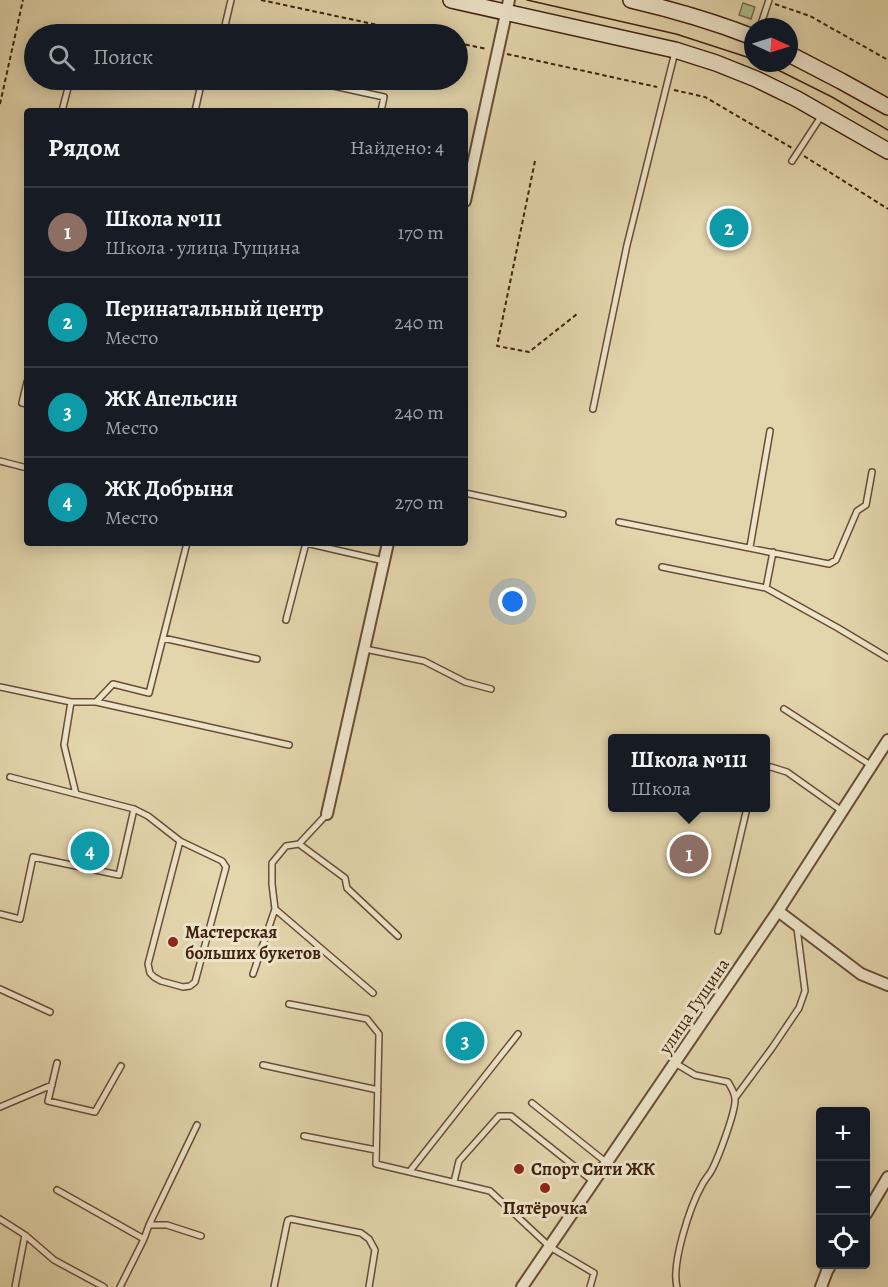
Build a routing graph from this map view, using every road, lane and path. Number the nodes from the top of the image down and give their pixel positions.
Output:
1 (23, 0) edge
2 (231, 0) edge
3 (261, 0) edge
4 (451, 0) edge
5 (631, 0) edge
6 (767, 0) edge
7 (508, 6) edge
8 (680, 6) edge
9 (762, 18) edge
10 (225, 24) edge
11 (373, 24) edge
12 (744, 34) edge
13 (468, 45) edge
14 (675, 50) junction
15 (498, 52) junction
16 (798, 58) edge
17 (888, 60) edge
18 (67, 90) edge
19 (200, 90) edge
20 (352, 90) edge
21 (0, 104) edge
22 (888, 107) edge
23 (63, 108) edge
24 (196, 108) edge
25 (382, 108) edge
26 (823, 114) junction
27 (888, 151) edge
28 (536, 161) dead end
29 (792, 161) dead end
30 (836, 177) dead end
31 (468, 187) edge
32 (888, 209) edge
33 (577, 314) dead end
34 (593, 409) dead end
35 (770, 431) dead end
36 (0, 461) edge
37 (24, 467) edge
38 (872, 472) dead end
39 (468, 495) edge
40 (564, 514) dead end
41 (619, 522) dead end
42 (186, 546) edge
43 (305, 546) edge
44 (319, 546) edge
45 (387, 546) edge
46 (750, 547) junction
47 (773, 552) junction
48 (384, 561) junction
49 (662, 567) dead end
50 (766, 588) junction
51 (286, 620) dead end
52 (163, 638) junction
53 (364, 648) junction
54 (257, 658) dead end
55 (888, 658) edge
56 (0, 687) edge
57 (491, 688) dead end
58 (71, 702) junction
59 (96, 702) junction
60 (784, 709) dead end
61 (888, 741) edge
62 (289, 745) dead end
63 (770, 766) edge
64 (872, 766) junction
65 (10, 777) dead end
66 (76, 794) junction
67 (134, 809) junction
68 (843, 811) junction
69 (746, 812) edge
70 (327, 814) joint
71 (180, 841) junction
72 (299, 844) junction
73 (275, 909) junction
74 (778, 911) junction
75 (0, 914) edge
76 (797, 926) junction
77 (718, 931) dead end
78 (398, 936) dead end
79 (253, 974) dead end
80 (888, 985) edge
81 (0, 989) edge
82 (373, 993) dead end
83 (289, 1004) dead end
84 (50, 1012) dead end
85 (518, 1034) dead end
86 (57, 1063) dead end
87 (675, 1063) junction
88 (263, 1065) dead end
89 (121, 1066) dead end
90 (52, 1085) junction
91 (378, 1090) junction
92 (735, 1098) junction
93 (532, 1103) dead end
94 (0, 1107) edge
95 (197, 1125) dead end
96 (304, 1136) dead end
97 (376, 1150) junction
98 (607, 1163) junction
99 (410, 1171) junction
100 (888, 1177) edge
101 (454, 1182) junction
102 (594, 1182) junction
103 (57, 1190) dead end
104 (870, 1207) edge
105 (0, 1219) edge
106 (149, 1225) junction
107 (25, 1235) junction
108 (201, 1236) dead end
109 (144, 1239) junction
110 (550, 1247) junction
111 (829, 1269) edge
112 (823, 1286) edge
113 (15, 1287) edge
114 (104, 1287) edge
115 (120, 1287) edge
116 (274, 1287) edge
117 (369, 1287) edge
118 (522, 1287) edge
119 (590, 1287) edge
120 (676, 1287) edge

1 - 21 path
2 - 10 lane
3 - 11 path
4 - 7 main road
5 - 8 main road
6 - 9 lane
6 - 17 path
7 - 14 main road
7 - 15 street
8 - 12 main road
13 - 15 path
14 - 26 main road
14 - 34 lane
15 - 31 street
16 - 22 main road
18 - 23 lane
19 - 24 lane
20 - 25 lane
26 - 27 main road
26 - 29 lane
28 - 33 path
30 - 32 path
35 - 46 lane
36 - 37 lane
38 - 47 lane
39 - 40 lane
41 - 46 lane
42 - 52 lane
43 - 51 lane
44 - 48 lane
45 - 48 street
46 - 47 lane
47 - 50 lane
48 - 53 street
49 - 50 lane
50 - 55 lane
52 - 54 lane
52 - 59 lane
53 - 57 lane
53 - 70 street
56 - 58 lane
58 - 59 lane
58 - 66 lane
59 - 62 lane
60 - 64 lane
61 - 64 street, улица Гущина
63 - 68 lane
64 - 68 street, улица Гущина
65 - 66 lane
66 - 67 lane
67 - 71 lane
67 - 75 lane
68 - 74 street, улица Гущина
69 - 77 lane
70 - 72 lane
71 - 71 lane
72 - 73 lane
72 - 78 lane
73 - 79 lane
73 - 82 lane
74 - 76 street
74 - 87 street, улица Гущина
76 - 80 street
76 - 92 lane
81 - 84 lane
83 - 91 lane
85 - 99 lane
86 - 90 lane
87 - 92 lane
87 - 98 street, улица Гущина
88 - 91 lane
89 - 90 lane
90 - 94 lane
91 - 97 lane
92 - 120 lane
93 - 98 lane
95 - 106 lane
96 - 97 lane
97 - 99 lane
98 - 102 street, улица Гущина
99 - 101 lane
100 - 104 street
101 - 102 lane
101 - 110 lane
102 - 110 street, улица Гущина
103 - 109 lane
105 - 107 lane
106 - 108 lane
106 - 109 lane
107 - 113 lane
107 - 114 lane
109 - 115 lane
110 - 118 street, улица Гущина
110 - 119 lane
111 - 112 street
116 - 117 lane

